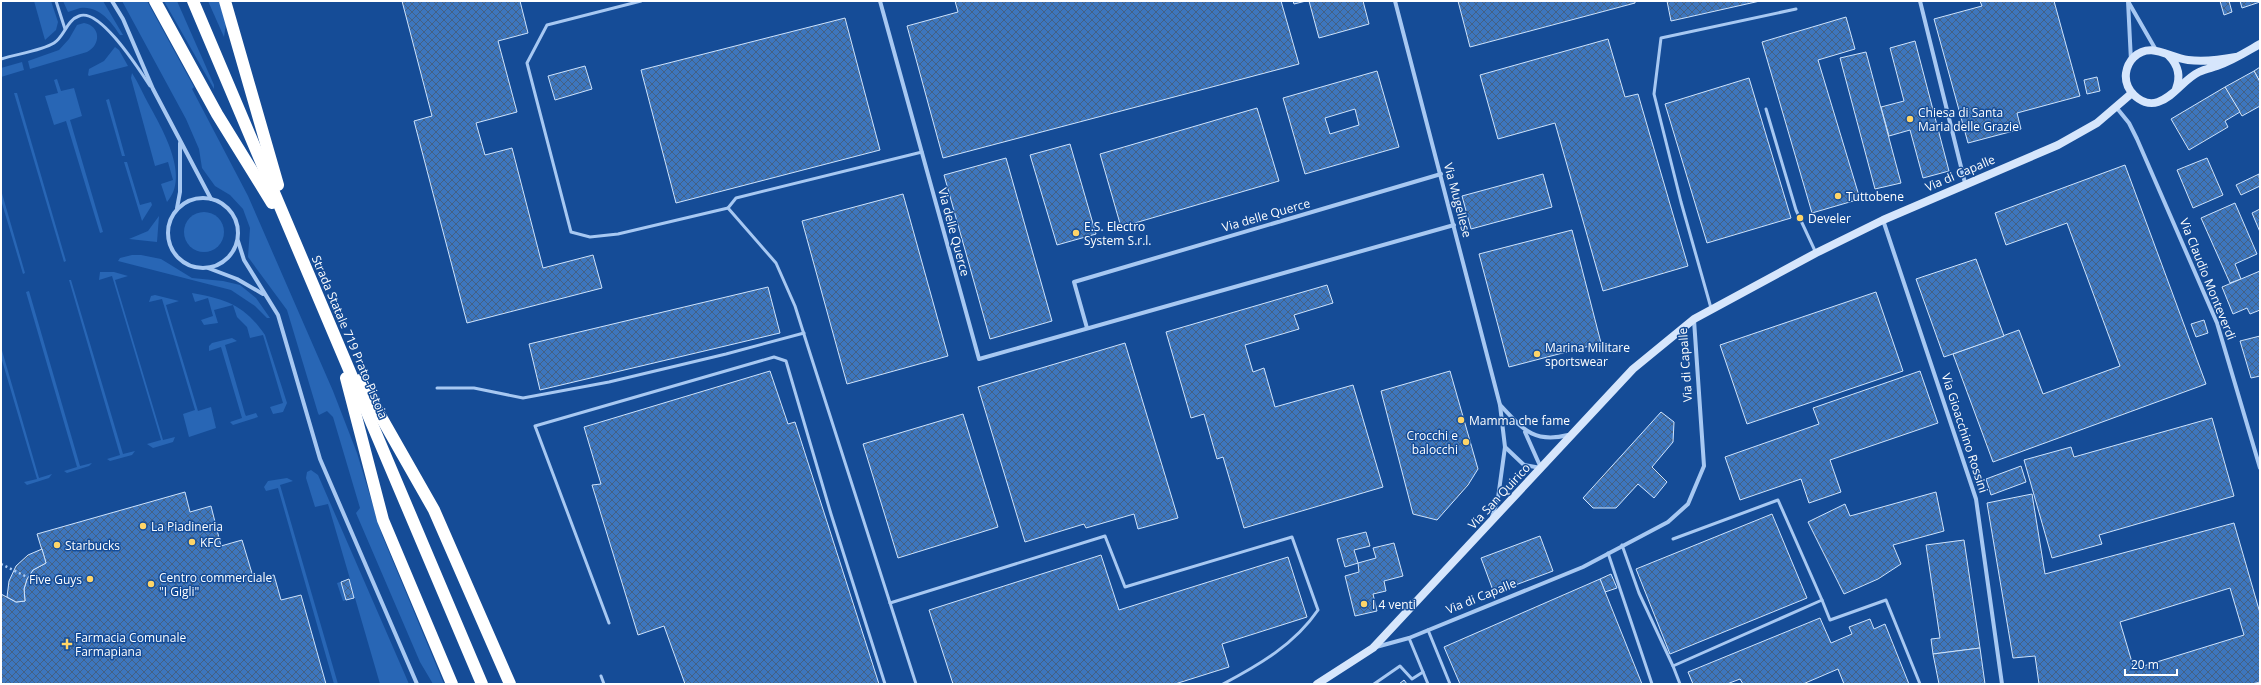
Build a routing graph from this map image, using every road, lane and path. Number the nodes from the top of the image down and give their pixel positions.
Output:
1 (56, 1) edge
2 (112, 1) edge
3 (155, 1) edge
4 (193, 1) edge
5 (226, 1) edge
6 (641, 1) edge
7 (880, 1) edge
8 (1395, 1) edge
9 (1920, 1) edge
10 (1796, 9) dead end
11 (65, 29) junction
12 (2260, 44) edge
13 (2156, 50) junction
14 (2168, 55) junction
15 (2236, 57) junction
16 (1, 59) edge
17 (2131, 61) junction
18 (152, 89) junction
19 (2175, 90) junction
20 (2132, 93) junction
21 (2116, 107) junction
22 (1766, 109) dead end
23 (180, 143) junction
24 (922, 152) junction
25 (1441, 174) junction
26 (1965, 183) junction
27 (211, 199) junction
28 (728, 208) junction
29 (177, 209) junction
30 (1883, 220) junction
31 (1454, 225) junction
32 (293, 236) junction
33 (238, 241) junction
34 (1816, 253) junction
35 (208, 268) junction
36 (263, 294) junction
37 (1711, 308) junction
38 (1694, 319) junction
39 (1087, 328) junction
40 (804, 333) junction
41 (335, 336) junction
42 (437, 388) dead end
43 (1500, 405) junction
44 (1525, 432) junction
45 (1573, 434) junction
46 (1505, 447) junction
47 (1541, 468) junction
48 (2260, 468) edge
49 (1491, 523) junction
50 (1673, 539) dead end
51 (1622, 545) junction
52 (1608, 553) junction
53 (1, 564) edge
54 (26, 577) dead end
55 (1822, 600) junction
56 (890, 603) junction
57 (609, 623) dead end
58 (1428, 630) junction
59 (1409, 638) junction
60 (1373, 648) junction
61 (1673, 666) junction
62 (1423, 672) junction
63 (601, 676) dead end
64 (417, 684) edge
65 (452, 684) edge
66 (482, 684) edge
67 (510, 684) edge
68 (604, 684) edge
69 (885, 684) edge
70 (916, 684) edge
71 (1223, 684) edge
72 (1317, 684) edge
73 (1374, 684) edge
74 (1428, 684) edge
75 (1450, 684) edge
76 (1652, 684) edge
77 (1680, 684) edge
78 (1920, 684) edge
79 (2002, 684) edge

1 - 11 lane
2 - 18 street
3 - 32 highway
4 - 32 highway, Strada Statale 719 Prato-Pistoia
5 - 32 highway
6 - 28 lane
7 - 24 street, Via delle Querce
8 - 25 street, Via Mugellese
9 - 26 street
10 - 37 lane
11 - 16 lane
11 - 18 lane
12 - 15 street
13 - 14 street
13 - 17 street
13 - 17 street
14 - 15 street
14 - 19 street
15 - 19 street
17 - 20 street
18 - 23 street
19 - 20 street
20 - 21 street, Via di Capalle
21 - 26 street, Via di Capalle
21 - 48 street, Via Claudio Monteverdi
22 - 34 lane
23 - 27 street
23 - 29 street
24 - 28 lane
24 - 39 street, Via delle Querce
25 - 31 street, Via Mugellese
25 - 39 street, Via delle Querce
26 - 30 street, Via di Capalle
27 - 29 street
27 - 33 street
28 - 40 lane
29 - 35 street
30 - 34 street, Via di Capalle
30 - 79 street, Via Gioacchino Rossini
31 - 39 street, Via delle Querce
31 - 43 street, Via Mugellese
32 - 41 highway, Strada Statale 719 Prato-Pistoia
33 - 35 street
33 - 36 street
34 - 37 street, Via di Capalle
35 - 36 street
36 - 64 street
37 - 38 street, Via di Capalle
38 - 45 street, Via San Quirico
38 - 51 street, Via di Capalle
40 - 42 lane
40 - 56 lane
41 - 65 highway
41 - 66 highway, Strada Statale 719 Prato-Pistoia
41 - 67 highway
43 - 44 street, Via Mugellese
43 - 46 street, Via Mugellese
44 - 45 street
44 - 47 street, Via Mugellese
45 - 47 street, Via San Quirico
46 - 47 street
46 - 49 street, Via Mugellese
47 - 49 street, Via San Quirico
49 - 60 street, Via San Quirico
50 - 55 lane
51 - 52 street, Via di Capalle
51 - 61 lane
52 - 58 street, Via di Capalle
52 - 76 lane
53 - 54 path
55 - 61 lane
55 - 78 lane
56 - 70 lane
56 - 71 lane
57 - 69 lane
58 - 59 street, Via di Capalle
58 - 75 lane
59 - 60 street, Via di Capalle
59 - 62 lane
60 - 72 street, Via San Quirico
61 - 77 lane
62 - 73 lane
62 - 74 lane
63 - 68 lane

